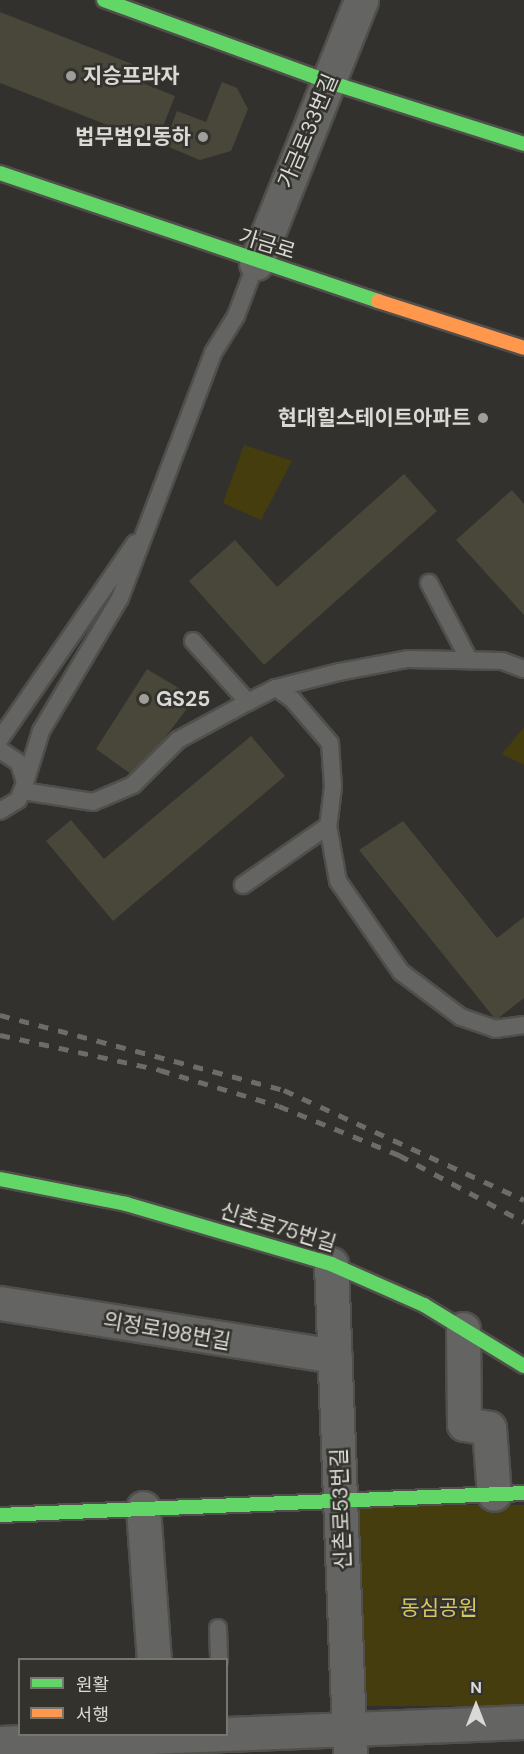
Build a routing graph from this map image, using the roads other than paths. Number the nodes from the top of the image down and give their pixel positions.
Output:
1 (104, 0) edge
2 (361, 0) edge
3 (328, 82) junction
4 (524, 144) edge
5 (0, 173) edge
6 (256, 263) junction
7 (524, 348) edge
8 (148, 526) junction
9 (429, 583) dead end
10 (193, 641) dead end
11 (469, 660) junction
12 (524, 669) edge
13 (276, 688) junction
14 (248, 702) junction
15 (0, 739) edge
16 (0, 750) edge
17 (24, 787) junction
18 (0, 811) edge
19 (328, 826) junction
20 (243, 885) dead end
21 (524, 1025) edge
22 (0, 1179) edge
23 (331, 1264) junction
24 (0, 1302) edge
25 (463, 1329) junction
26 (335, 1356) junction
27 (524, 1366) edge
28 (509, 1494) edge
29 (340, 1501) junction
30 (144, 1508) junction
31 (0, 1515) edge
32 (218, 1628) dead end
33 (154, 1658) edge
34 (219, 1658) edge
35 (524, 1722) edge
36 (228, 1738) edge
37 (148, 1741) edge
38 (350, 1741) edge
39 (0, 1743) edge
40 (40, 1749) edge

1 - 3 street
2 - 3 street, 가금로33번길
3 - 4 street
3 - 6 street, 가금로33번길
5 - 6 street, 가금로
6 - 7 street, 가금로
6 - 8 lane
8 - 15 lane
8 - 17 lane
9 - 11 lane
10 - 14 lane
11 - 12 lane
11 - 13 lane
13 - 14 lane
13 - 19 lane
14 - 17 lane
16 - 17 lane
17 - 18 lane
19 - 20 lane
19 - 21 lane
22 - 23 street, 신촌로75번길
23 - 25 street, 신촌로75번길
23 - 26 street, 신촌로53번길
24 - 26 street, 의정로198번길
25 - 27 street, 신촌로75번길
25 - 28 street
26 - 29 street, 신촌로53번길
28 - 29 street
29 - 30 street
29 - 38 street, 신촌로53번길
30 - 31 street
30 - 33 street
32 - 34 lane
35 - 38 street
36 - 37 street
36 - 38 street
37 - 40 street
39 - 40 street

